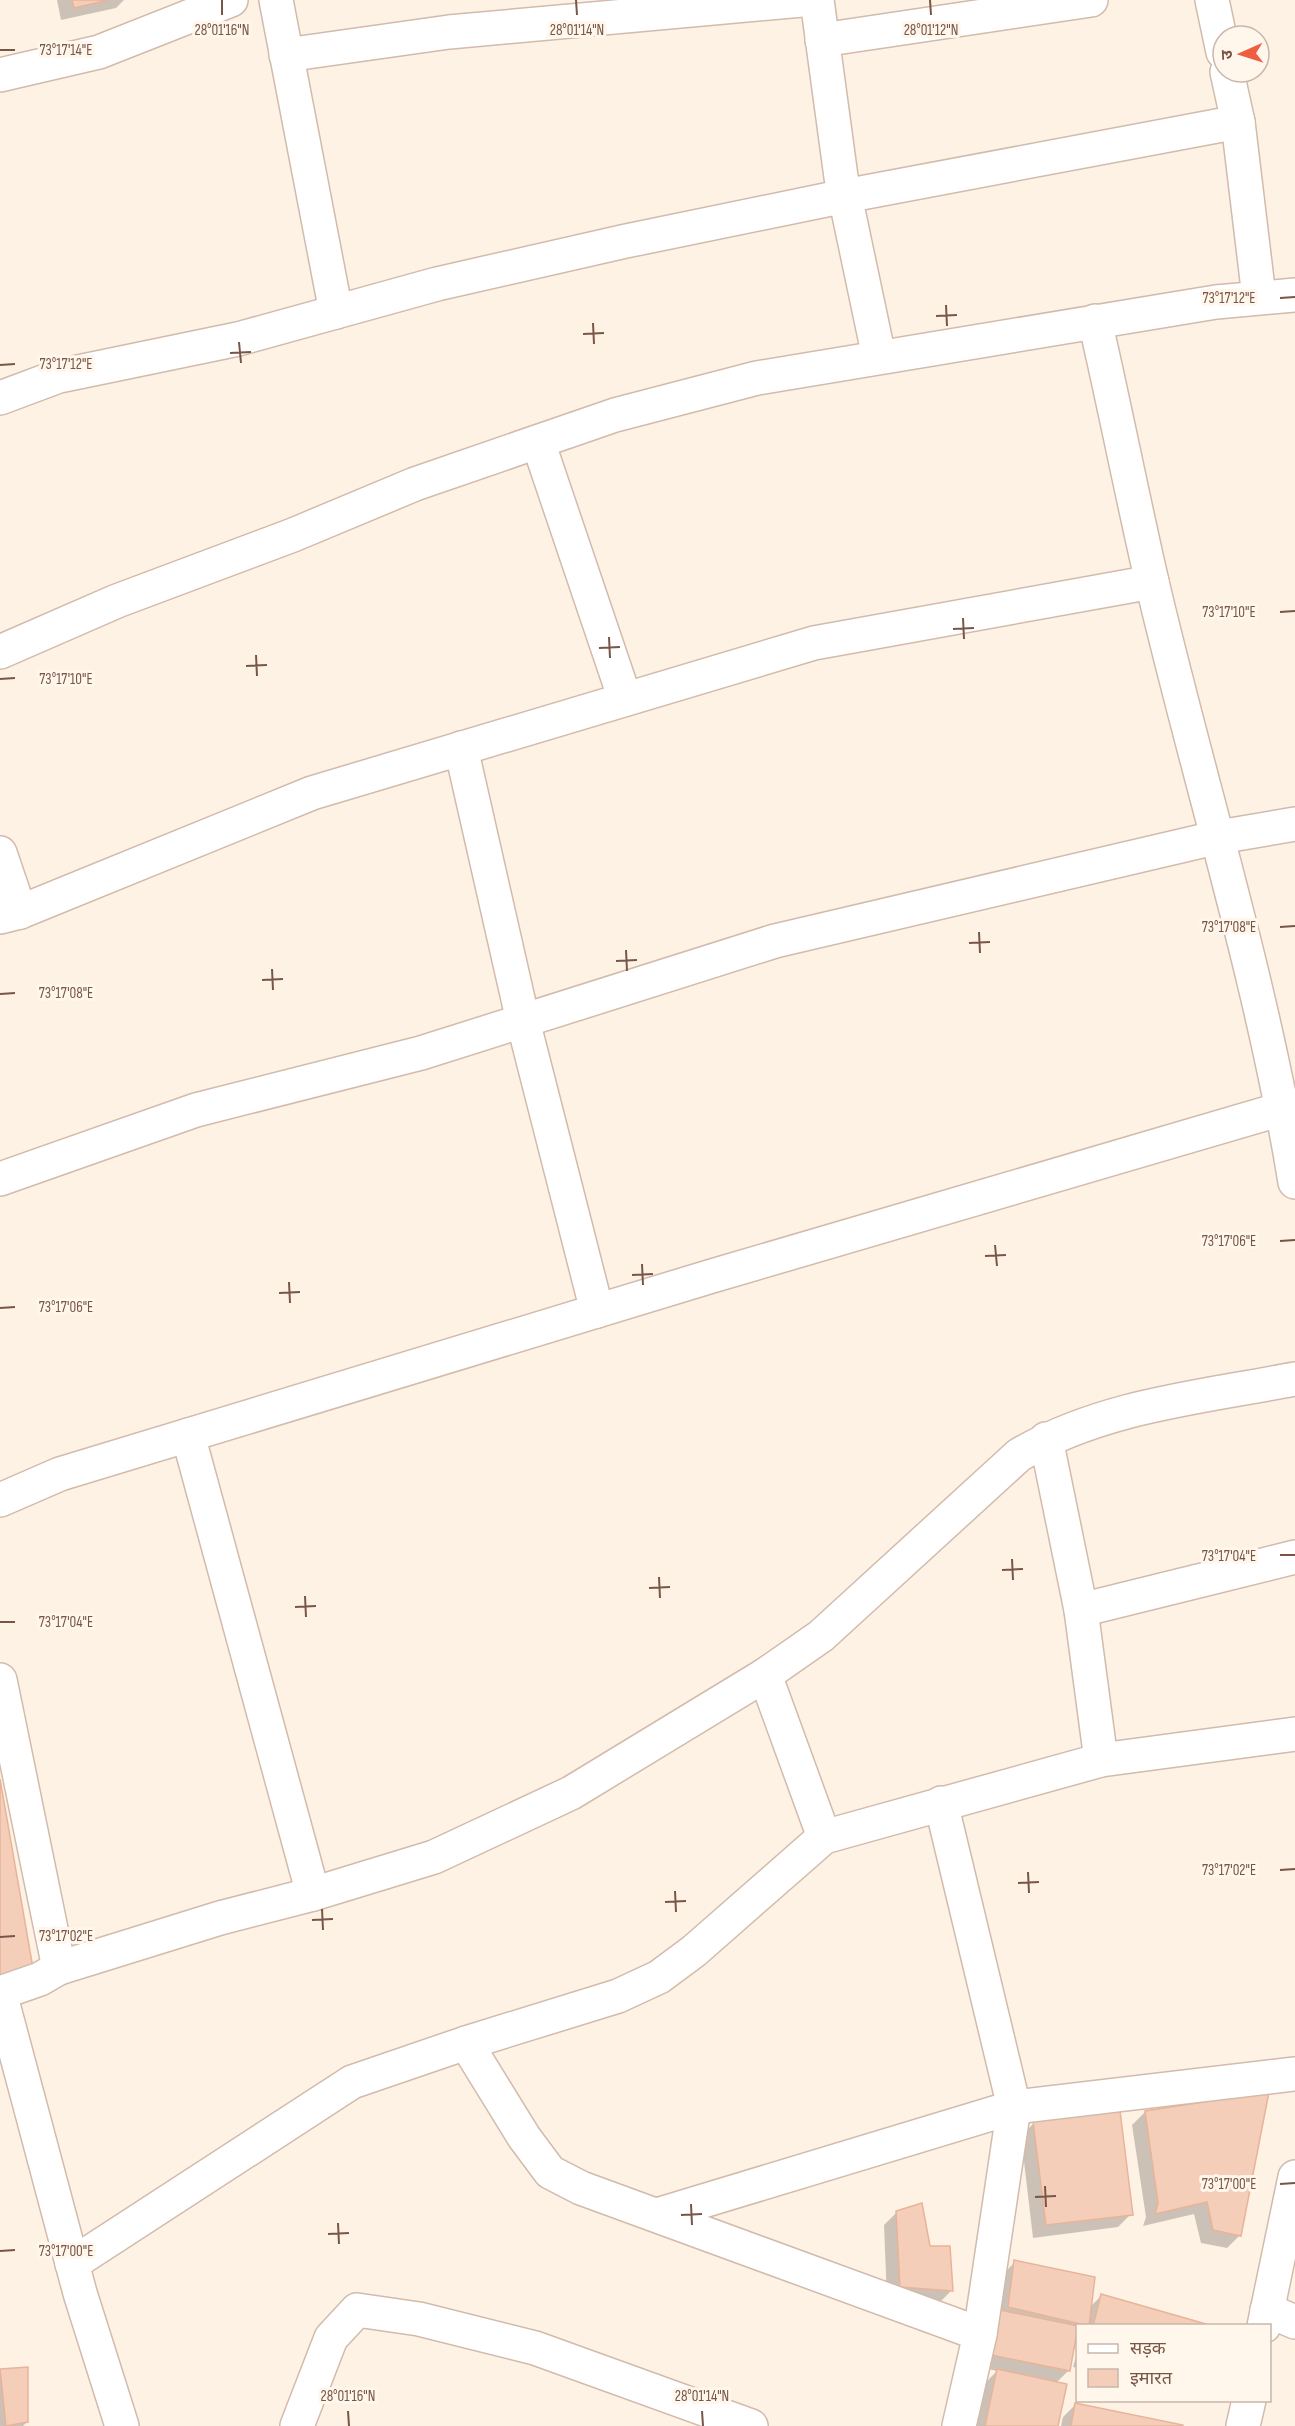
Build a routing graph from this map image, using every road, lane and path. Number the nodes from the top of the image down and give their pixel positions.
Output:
1 (231, 0) edge
2 (276, 0) edge
3 (802, 0) edge
4 (817, 0) edge
5 (1091, 0) edge
6 (1212, 0) edge
7 (1217, 24) edge
8 (822, 40) junction
9 (286, 55) junction
10 (0, 75) edge
11 (1230, 84) edge
12 (1238, 122) junction
13 (845, 196) junction
14 (1295, 295) edge
15 (1259, 297) junction
16 (336, 312) junction
17 (1095, 321) junction
18 (879, 357) junction
19 (0, 398) edge
20 (538, 442) junction
21 (1152, 582) junction
22 (0, 652) edge
23 (625, 699) junction
24 (461, 748) junction
25 (1295, 824) edge
26 (1219, 837) junction
27 (0, 853) edge
28 (10, 915) edge
29 (523, 1021) junction
30 (1289, 1106) edge
31 (0, 1179) edge
32 (1295, 1182) edge
33 (597, 1311) junction
34 (1295, 1379) edge
35 (188, 1435) junction
36 (1046, 1439) junction
37 (0, 1500) edge
38 (1295, 1557) edge
39 (1082, 1610) junction
40 (765, 1675) junction
41 (0, 1680) edge
42 (1295, 1734) edge
43 (1101, 1760) junction
44 (941, 1803) junction
45 (824, 1837) junction
46 (313, 1894) junction
47 (59, 1968) junction
48 (0, 1993) edge
49 (466, 2043) junction
50 (1295, 2074) edge
51 (1014, 2107) junction
52 (1295, 2177) edge
53 (657, 2215) junction
54 (72, 2264) junction
55 (1276, 2319) edge
56 (980, 2334) junction
57 (1249, 2402) edge
58 (122, 2426) edge
59 (297, 2426) edge
60 (751, 2426) edge
61 (959, 2426) edge
62 (1243, 2426) edge

1 - 10 street
2 - 9 street
3 - 9 street
4 - 8 street
5 - 8 street
6 - 7 street
8 - 13 street
9 - 16 street
11 - 12 street
12 - 13 street
12 - 15 street
13 - 16 street
13 - 18 street
14 - 15 street
15 - 17 street
16 - 19 street
17 - 18 street
17 - 21 street
18 - 20 street
20 - 22 street
20 - 23 street
21 - 23 street
21 - 26 street
23 - 24 street
24 - 28 street
24 - 29 street
25 - 26 street
26 - 29 street
26 - 30 street
27 - 28 street
29 - 31 street
29 - 33 street
30 - 32 street
30 - 33 street
33 - 35 street
34 - 36 street
35 - 37 street
35 - 46 street
36 - 39 street
36 - 40 street
38 - 39 street
39 - 43 street
40 - 45 street
40 - 46 street
41 - 47 street
42 - 43 street
43 - 44 street
44 - 45 street
44 - 51 street
45 - 49 street
46 - 47 street
47 - 48 street
48 - 54 street
49 - 53 street
49 - 54 street
50 - 51 street
51 - 53 street
51 - 56 street
52 - 55 street
53 - 56 street
54 - 58 street
56 - 61 street
57 - 62 street
59 - 60 street

